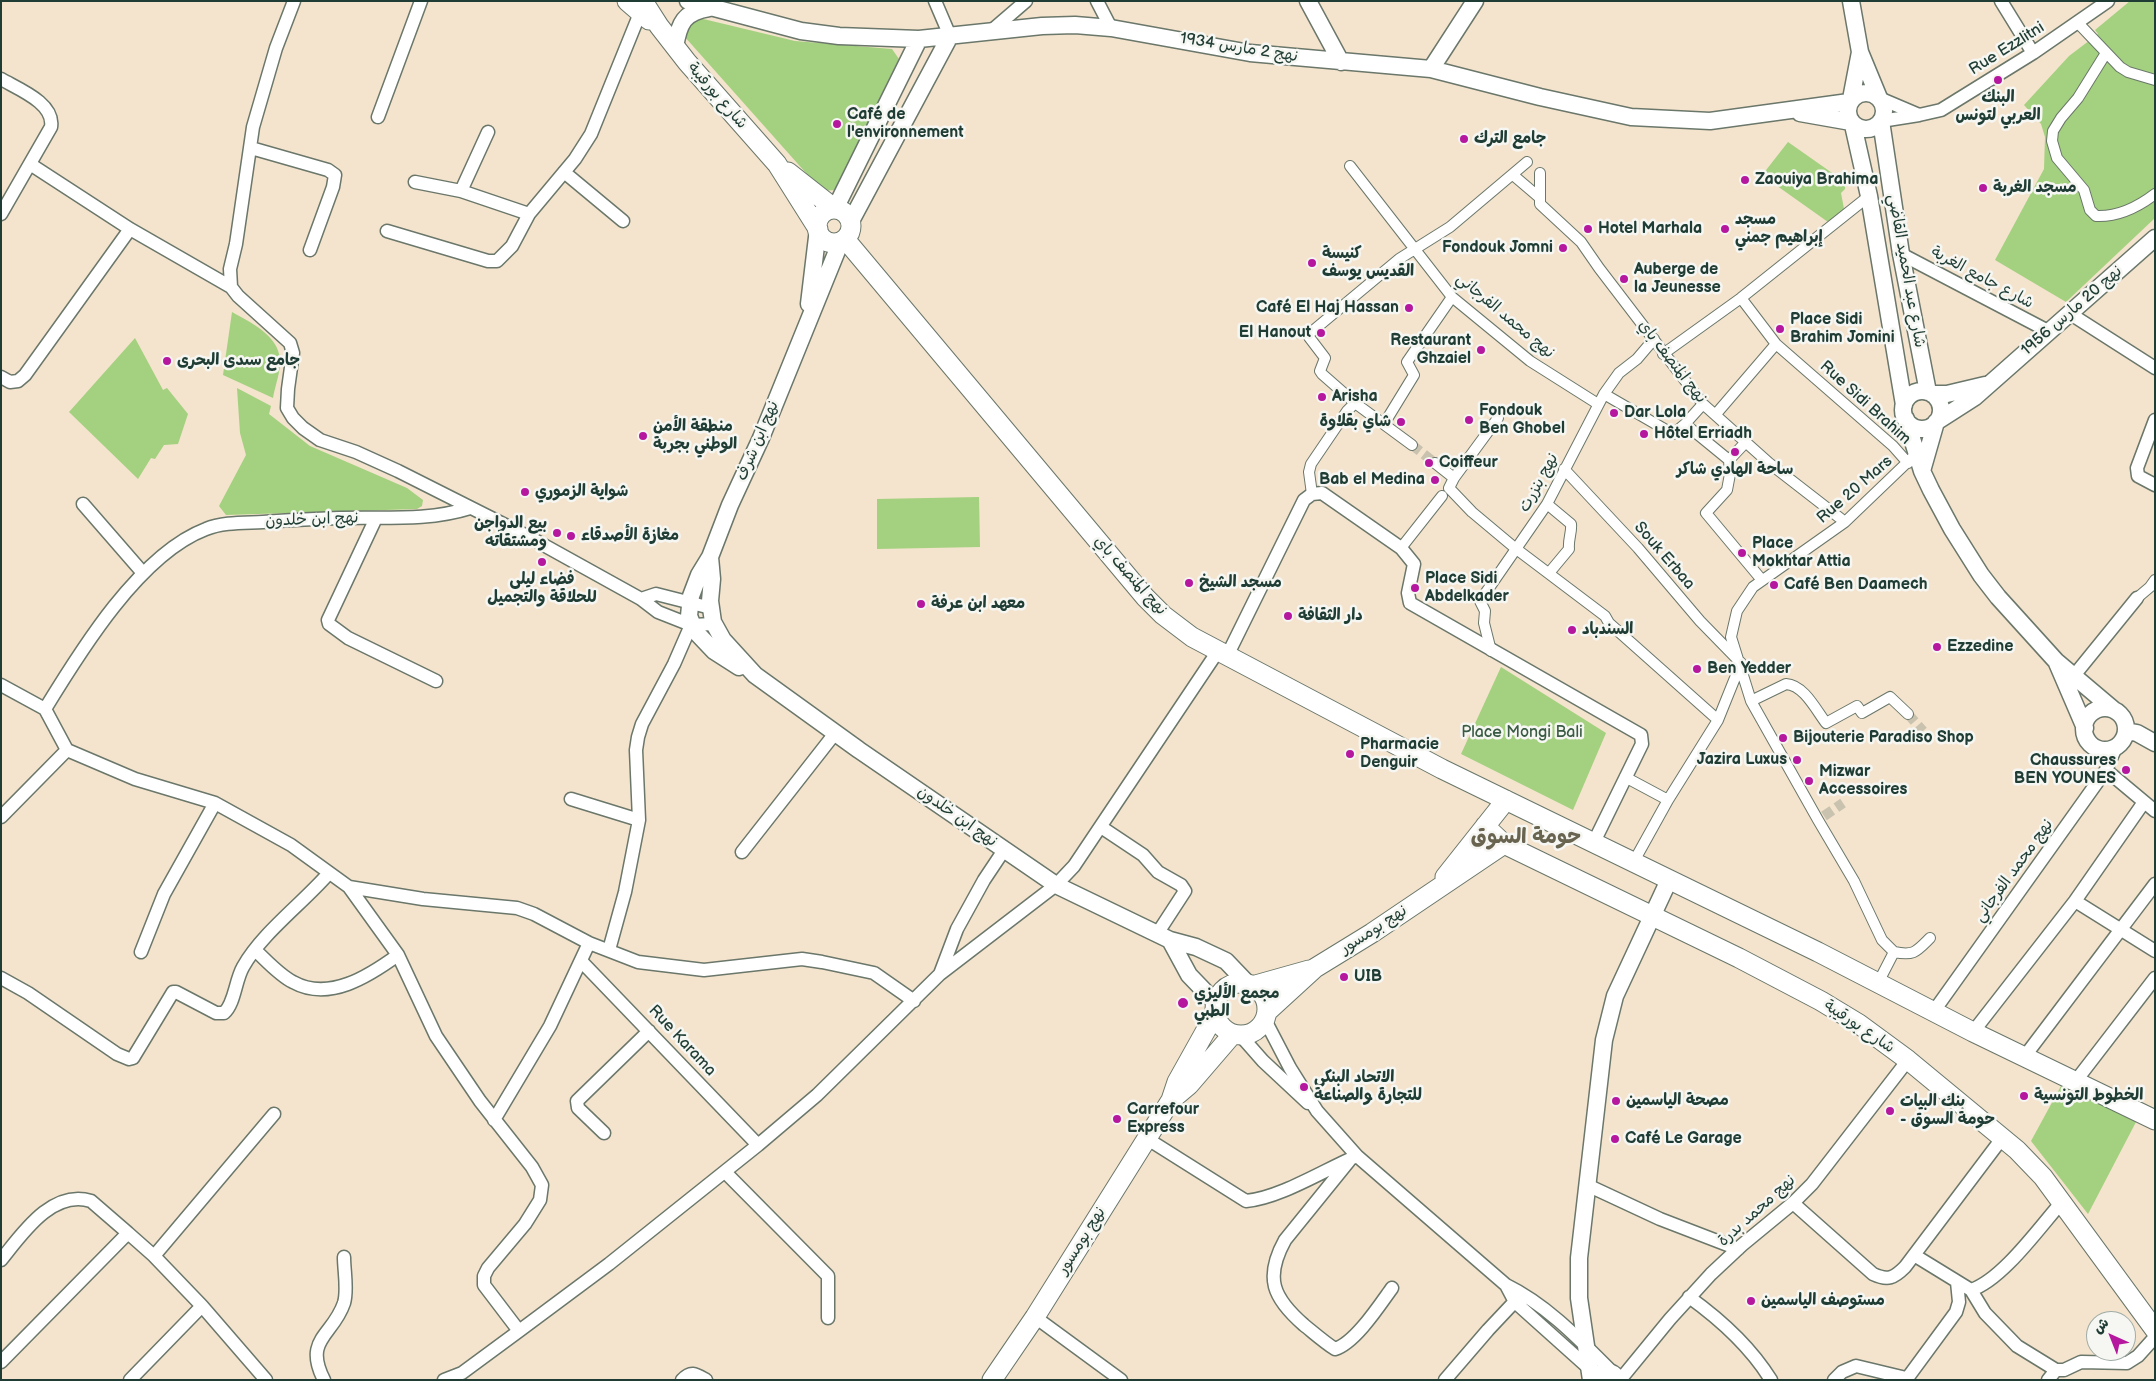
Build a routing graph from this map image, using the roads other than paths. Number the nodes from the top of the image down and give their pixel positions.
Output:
1 (294, 1) edge
2 (421, 1) edge
3 (688, 1) edge
4 (935, 1) edge
5 (1026, 1) edge
6 (1097, 1) edge
7 (1308, 1) edge
8 (1475, 1) edge
9 (1851, 1) edge
10 (2001, 1) edge
11 (2108, 1) edge
12 (639, 6) edge
13 (714, 7) junction
14 (2078, 23) junction
15 (1111, 28) junction
16 (990, 32) junction
17 (950, 36) junction
18 (919, 39) junction
19 (676, 47) junction
20 (1860, 52) junction
21 (2033, 53) junction
22 (2106, 53) junction
23 (1341, 62) junction
24 (1431, 69) junction
25 (1, 79) edge
26 (2155, 80) edge
27 (1879, 98) junction
28 (1850, 101) junction
29 (1788, 111) junction
30 (1919, 115) junction
31 (378, 117) dead end
32 (1881, 121) junction
33 (1852, 124) junction
34 (488, 132) dead end
35 (251, 148) junction
36 (1527, 162) dead end
37 (30, 164) junction
38 (777, 164) junction
39 (1350, 166) dead end
40 (564, 172) junction
41 (1540, 173) dead end
42 (1513, 175) junction
43 (415, 182) dead end
44 (461, 191) junction
45 (2155, 194) edge
46 (1869, 196) junction
47 (1540, 198) junction
48 (835, 209) junction
49 (1, 214) edge
50 (529, 214) junction
51 (623, 221) dead end
52 (130, 229) junction
53 (818, 229) junction
54 (387, 231) dead end
55 (846, 234) junction
56 (2155, 238) edge
57 (1414, 249) junction
58 (310, 250) dead end
59 (1901, 254) junction
60 (231, 287) junction
61 (1452, 297) junction
62 (1742, 298) junction
63 (2069, 314) junction
64 (807, 325) junction
65 (2048, 332) junction
66 (1654, 339) junction
67 (1776, 344) junction
68 (1663, 354) junction
69 (2155, 368) edge
70 (1, 377) edge
71 (1989, 384) junction
72 (1930, 393) junction
73 (1604, 394) junction
74 (1355, 403) junction
75 (1598, 404) junction
76 (1703, 404) junction
77 (1905, 412) junction
78 (1716, 414) junction
79 (1498, 418) dead end
80 (2155, 420) edge
81 (1936, 422) junction
82 (1384, 424) junction
83 (1686, 424) junction
84 (1745, 443) junction
85 (1412, 445) tunnel mouth
86 (1730, 460) junction
87 (1916, 463) junction
88 (1435, 464) tunnel mouth
89 (1564, 469) junction
90 (1454, 478) junction
91 (2155, 485) edge
92 (1446, 492) junction
93 (1312, 494) junction
94 (83, 504) dead end
95 (1546, 504) junction
96 (470, 508) junction
97 (376, 518) junction
98 (1845, 522) junction
99 (1401, 548) junction
100 (1514, 548) junction
101 (710, 557) junction
102 (143, 573) junction
103 (1549, 573) junction
104 (1762, 579) junction
105 (2155, 580) edge
106 (2137, 598) joint
107 (641, 599) junction
108 (690, 604) junction
109 (711, 608) junction
110 (714, 624) junction
111 (691, 625) junction
112 (1491, 651) junction
113 (1223, 654) junction
114 (1740, 663) junction
115 (755, 674) junction
116 (2071, 680) junction
117 (436, 681) dead end
118 (1, 685) edge
119 (1752, 701) junction
120 (45, 709) junction
121 (2114, 710) junction
122 (1908, 714) tunnel mouth
123 (1718, 720) junction
124 (2085, 728) junction
125 (2126, 731) junction
126 (836, 732) junction
127 (2155, 743) edge
128 (2116, 747) junction
129 (67, 750) junction
130 (2106, 770) junction
131 (1625, 777) junction
132 (571, 799) dead end
133 (1506, 800) junction
134 (1668, 800) junction
135 (2144, 802) junction
136 (215, 803) junction
137 (2155, 812) edge
138 (1, 817) edge
139 (639, 820) junction
140 (1485, 826) junction
141 (1100, 827) junction
142 (1504, 844) junction
143 (1593, 844) junction
144 (1004, 850) junction
145 (742, 852) dead end
146 (1633, 863) junction
147 (329, 873) junction
148 (1669, 880) junction
149 (2155, 884) edge
150 (1056, 886) junction
151 (349, 887) junction
152 (1434, 892) junction
153 (2075, 901) junction
154 (1651, 916) junction
155 (2122, 930) junction
156 (1163, 937) junction
157 (1930, 938) dead end
158 (589, 943) junction
159 (255, 950) junction
160 (609, 950) junction
161 (2155, 951) edge
162 (141, 952) dead end
163 (1894, 952) junction
164 (398, 955) junction
165 (581, 960) junction
166 (1315, 968) junction
167 (940, 974) junction
168 (1, 978) edge
169 (2155, 978) edge
170 (1878, 983) junction
171 (1250, 985) junction
172 (914, 1001) junction
173 (1215, 1008) junction
174 (1934, 1011) junction
175 (1266, 1015) junction
176 (649, 1031) junction
177 (1973, 1032) junction
178 (1236, 1036) junction
179 (2025, 1056) junction
180 (1908, 1060) junction
181 (2075, 1082) junction
182 (1171, 1100) junction
183 (1317, 1111) junction
184 (274, 1114) dead end
185 (494, 1120) junction
186 (2155, 1120) edge
187 (604, 1133) dead end
188 (2003, 1137) junction
189 (1146, 1138) junction
190 (758, 1145) junction
191 (1354, 1157) junction
192 (725, 1172) junction
193 (1588, 1185) junction
194 (1793, 1203) junction
195 (2061, 1203) junction
196 (128, 1233) junction
197 (1738, 1248) junction
198 (1914, 1255) junction
199 (154, 1256) junction
200 (344, 1257) dead end
201 (1, 1260) edge
202 (1956, 1282) junction
203 (1392, 1288) dead end
204 (1971, 1290) junction
205 (1690, 1297) junction
206 (1519, 1298) junction
207 (202, 1306) junction
208 (1035, 1317) junction
209 (828, 1318) dead end
210 (2155, 1330) edge
211 (519, 1331) junction
212 (2155, 1337) edge
213 (1586, 1346) junction
214 (1, 1362) edge
215 (2052, 1375) edge
216 (459, 1376) edge
217 (1592, 1376) edge
218 (1617, 1377) edge
219 (1906, 1379) edge
220 (130, 1380) edge
221 (266, 1380) edge
222 (324, 1380) edge
223 (444, 1380) edge
224 (682, 1380) edge
225 (706, 1380) edge
226 (992, 1380) edge
227 (1121, 1380) edge
228 (1445, 1380) edge
229 (1771, 1380) edge
230 (1834, 1380) edge

1 - 35 street
2 - 31 street
3 - 13 street, نهج 2 مارس 1934
4 - 17 street
5 - 16 street
6 - 15 street
7 - 23 street
8 - 24 street
9 - 20 street
10 - 21 street
11 - 14 street, Rue Ezzlitni
12 - 19 main road, شارع بورقيبة
12 - 40 street
13 - 18 street, نهج 2 مارس 1934
13 - 19 street
14 - 21 street, Rue Ezzlitni
14 - 22 street
15 - 16 street, نهج 2 مارس 1934
15 - 23 street, نهج 2 مارس 1934
16 - 17 street, نهج 2 مارس 1934
17 - 18 street, نهج 2 مارس 1934
17 - 55 street, نهج ابن شرف
18 - 48 street
19 - 38 main road, شارع بورقيبة
20 - 27 street
20 - 28 street
21 - 30 street, Rue Ezzlitni
22 - 26 street
22 - 45 street
23 - 24 street, نهج 2 مارس 1934
24 - 29 street, نهج 2 مارس 1934
25 - 37 street
27 - 28 street
27 - 30 street
27 - 32 street
28 - 29 street, نهج 2 مارس 1934
28 - 33 street
29 - 33 street, نهج 2 مارس 1934
30 - 32 street, Rue Ezzlitni
32 - 33 street
32 - 59 street, شارع عبد الحميد القاضي
33 - 46 street, شارع عبد الحميد القاضي
34 - 44 street
35 - 58 street
35 - 60 street
36 - 42 street
37 - 49 street
37 - 52 street
38 - 48 main road, شارع بورقيبة
38 - 53 main road, شارع بورقيبة
39 - 57 street, نهج محمد الفرجاني
40 - 50 street
40 - 51 street
41 - 47 street
42 - 47 street, نهج المنصف باي
42 - 57 street
43 - 44 street
44 - 50 street
46 - 62 street
46 - 77 street, شارع عبد الحميد القاضي
47 - 66 street, نهج المنصف باي
48 - 53 main road
48 - 55 main road
50 - 54 street
52 - 60 street
52 - 70 street
53 - 55 main road
53 - 64 street, نهج ابن شرف
55 - 64 street, نهج ابن شرف
55 - 113 main road, نهج المنصف باي
56 - 63 street, نهج 20 مارس 1956
57 - 61 street, نهج محمد الفرجاني
57 - 74 street
59 - 65 street, شارع جامع الغربة
59 - 72 street, شارع عبد الحميد القاضي
60 - 96 street
61 - 75 street, نهج محمد الفرجاني
61 - 82 street
62 - 67 street, Rue Sidi Brahim
62 - 68 street
63 - 65 street, نهج 20 مارس 1956
63 - 69 street
64 - 101 street, نهج ابن شرف
65 - 71 street, نهج 20 مارس 1956
66 - 68 street, نهج المنصف باي
66 - 73 street, نهج بنزرت
67 - 78 street
67 - 87 street, Rue Sidi Brahim
68 - 76 street, نهج المنصف باي
71 - 72 street, نهج 20 مارس 1956
71 - 81 street, نهج 20 مارس 1956
72 - 77 street
72 - 81 street
73 - 75 street, نهج بنزرت
73 - 83 street
74 - 82 street
74 - 93 street
75 - 89 street, نهج بنزرت
76 - 78 street, نهج المنصف باي
76 - 83 street
77 - 81 street
77 - 87 street, شارع عبد الحميد القاضي
78 - 84 street, نهج المنصف باي
79 - 90 street
80 - 91 street
81 - 87 street
82 - 85 street
83 - 86 street
84 - 86 street
84 - 98 street, نهج المنصف باي
86 - 104 street
87 - 98 street, Rue 20 Mars
87 - 116 street, شارع عبد الحميد القاضي
88 - 90 street
89 - 95 street, نهج بنزرت
89 - 114 street, Souk Erbaa
90 - 92 street
92 - 99 street
92 - 100 street
93 - 99 street
93 - 113 street
94 - 102 street
95 - 100 street, نهج بنزرت
95 - 103 street
96 - 97 street, نهج ابن خلدون
96 - 107 street, نهج ابن خلدون
97 - 102 street, نهج ابن خلدون
97 - 117 street
98 - 104 street, Rue 20 Mars
99 - 112 street
100 - 103 street
100 - 112 street, نهج بنزرت
101 - 108 street, نهج ابن شرف
101 - 109 street, نهج ابن شرف
102 - 120 street, نهج ابن خلدون
103 - 123 street
104 - 114 street, Rue 20 Mars
105 - 106 street
106 - 116 street
107 - 108 street
107 - 111 street, نهج ابن خلدون
108 - 109 street
108 - 111 street
109 - 110 street, نهج ابن خلدون
110 - 111 street, نهج ابن خلدون
110 - 115 street, نهج ابن خلدون
111 - 115 street, نهج ابن خلدون
111 - 139 street
112 - 131 street
113 - 133 main road, نهج المنصف باي
113 - 141 street
114 - 119 street, Rue 20 Mars
114 - 123 street
115 - 126 street, نهج ابن خلدون
116 - 121 street, شارع عبد الحميد القاضي
116 - 124 street, شارع عبد الحميد القاضي
118 - 120 street
119 - 122 street
119 - 163 street, Rue 20 Mars
120 - 129 street
121 - 124 street
121 - 125 street
123 - 134 street
124 - 128 street
125 - 127 street
125 - 128 street
126 - 144 street, نهج ابن خلدون
126 - 145 street
128 - 130 street, نهج محمد الفرجاني
129 - 136 street
129 - 138 street
130 - 135 street
130 - 174 street, نهج محمد الفرجاني
131 - 134 street
131 - 143 street
132 - 139 street
133 - 140 main road, نهج بومسور
133 - 143 main road
134 - 146 street
135 - 137 street
135 - 153 street
136 - 147 street
136 - 162 street
139 - 160 street
140 - 142 main road, شارع بورقيبة
140 - 152 main road, نهج بومسور
141 - 150 street
141 - 156 street
142 - 152 main road, نهج بومسور
142 - 154 main road, شارع بورقيبة
143 - 146 main road
144 - 150 street, نهج ابن خلدون
144 - 167 street
146 - 148 main road
147 - 151 street
147 - 159 street
148 - 154 street
148 - 170 main road
149 - 155 street
150 - 156 street, نهج ابن خلدون
150 - 167 street
151 - 158 street
151 - 164 street
152 - 166 main road, نهج بومسور
153 - 155 street
153 - 177 street
154 - 180 main road, شارع بورقيبة
154 - 193 street
155 - 161 street
155 - 179 street
156 - 171 street, نهج ابن خلدون
156 - 173 street
157 - 163 street
158 - 160 street
158 - 165 street
159 - 164 street
159 - 168 street
160 - 172 street
163 - 170 street
164 - 185 street
165 - 176 street, Rue Karama
165 - 185 street
166 - 171 main road, نهج بومسور
166 - 175 main road, نهج بومسور
167 - 172 street
169 - 181 street
170 - 174 main road
171 - 173 main road, نهج بومسور
171 - 175 main road
172 - 190 street
173 - 178 main road
173 - 182 main road, نهج بومسور
174 - 177 main road
175 - 178 main road, نهج بومسور
175 - 183 street
176 - 187 street
176 - 190 street, Rue Karama
177 - 179 main road
178 - 182 main road, نهج بومسور
178 - 183 street
179 - 181 main road
180 - 188 main road, شارع بورقيبة
180 - 194 street, نهج محمد بدرة
181 - 186 main road
182 - 189 main road, نهج بومسور
183 - 191 street
184 - 199 street
185 - 211 street
188 - 195 main road, شارع بورقيبة
188 - 198 street
189 - 191 street
189 - 208 main road, نهج بومسور
190 - 192 street
191 - 203 street
191 - 206 street
192 - 209 street
192 - 211 street
193 - 197 street
193 - 213 street
194 - 197 street, نهج محمد بدرة
194 - 198 street
195 - 204 street
195 - 210 main road, شارع بورقيبة
196 - 199 street
196 - 201 street
196 - 214 street
197 - 205 street, نهج محمد بدرة
198 - 202 street
199 - 207 street
200 - 222 street
202 - 204 street
202 - 219 street
204 - 215 street
205 - 218 street, نهج محمد بدرة
205 - 229 street
206 - 213 street
206 - 217 street
206 - 228 street
207 - 220 street
207 - 221 street
208 - 226 main road, نهج بومسور
208 - 227 street
211 - 216 street
212 - 215 street
213 - 217 street
213 - 218 street
216 - 223 street
217 - 218 street
219 - 230 street
224 - 225 street

